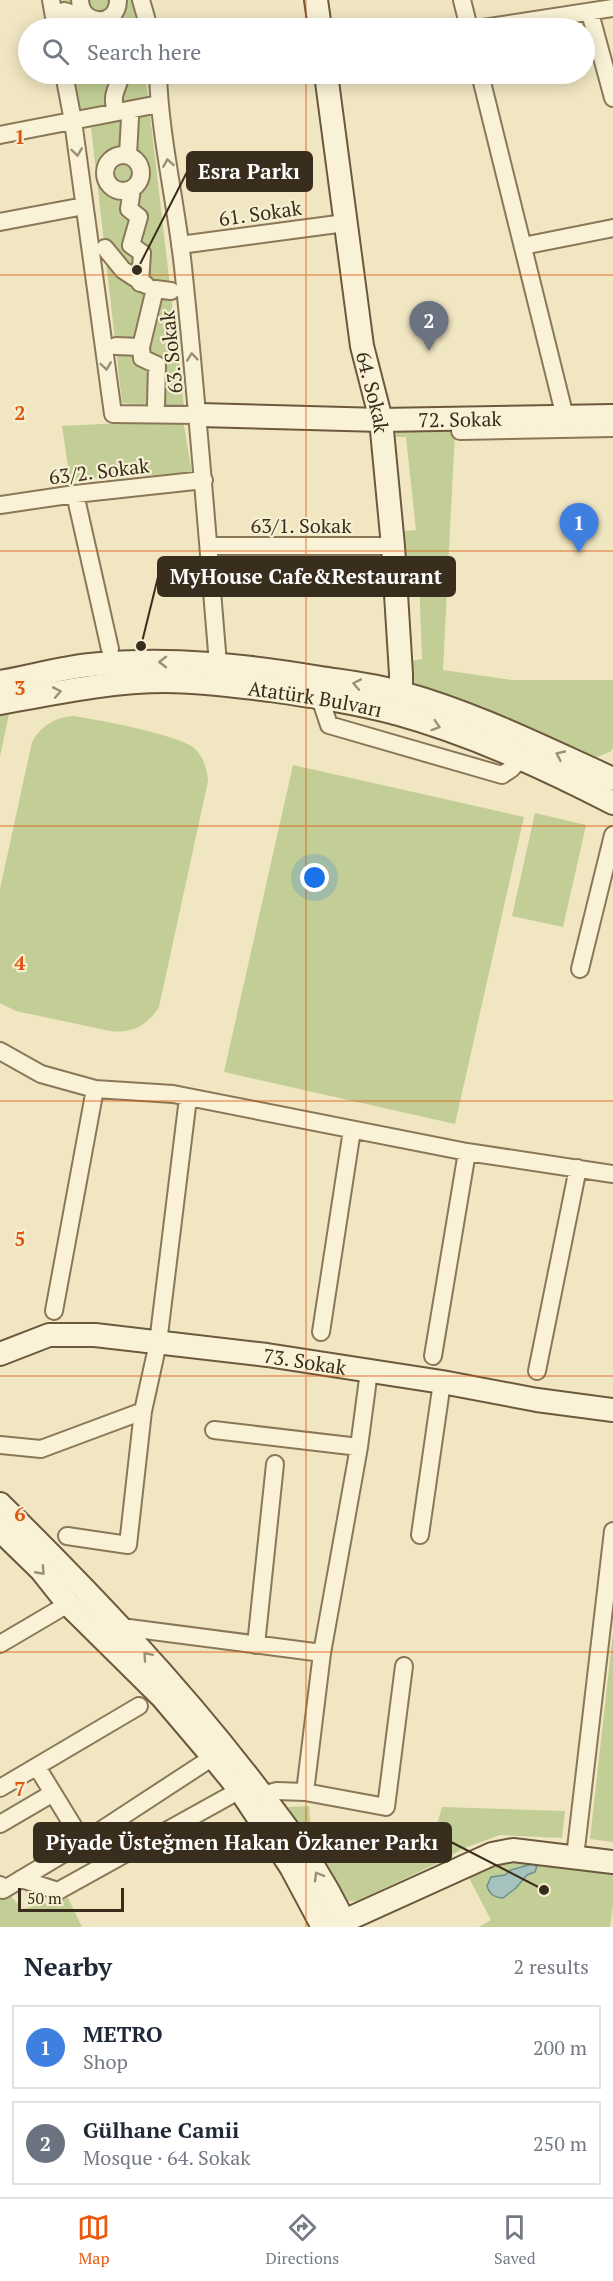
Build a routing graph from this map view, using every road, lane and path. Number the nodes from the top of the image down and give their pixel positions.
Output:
1 (80, 0) edge
2 (118, 0) edge
3 (141, 0) edge
4 (316, 0) edge
5 (462, 0) edge
6 (58, 5) edge
7 (613, 8) edge
8 (590, 13) junction
9 (86, 18) edge
10 (90, 18) edge
11 (109, 18) edge
12 (146, 18) edge
13 (319, 18) edge
14 (466, 18) edge
15 (554, 18) edge
16 (591, 18) edge
17 (595, 31) edge
18 (66, 84) edge
19 (119, 84) edge
20 (159, 84) edge
21 (327, 84) edge
22 (482, 84) edge
23 (613, 98) edge
24 (159, 104) junction
25 (114, 107) dead end
26 (130, 118) dead end
27 (73, 121) junction
28 (0, 135) edge
29 (128, 155) junction
30 (132, 189) junction
31 (84, 206) junction
32 (0, 222) edge
33 (345, 223) junction
34 (613, 228) edge
35 (180, 245) junction
36 (523, 246) junction
37 (105, 248) dead end
38 (155, 288) junction
39 (116, 346) dead end
40 (141, 347) junction
41 (156, 405) dead end
42 (198, 415) junction
43 (613, 416) edge
44 (565, 417) junction
45 (381, 420) junction
46 (613, 428) edge
47 (460, 431) dead end
48 (204, 480) junction
49 (75, 494) junction
50 (0, 504) edge
51 (208, 546) junction
52 (393, 546) junction
53 (110, 649) dead end
54 (218, 664) junction
55 (0, 682) edge
56 (320, 698) junction
57 (0, 703) edge
58 (398, 703) junction
59 (521, 758) junction
60 (613, 779) edge
61 (613, 803) edge
62 (613, 835) edge
63 (580, 969) dead end
64 (0, 1051) edge
65 (95, 1089) junction
66 (188, 1098) junction
67 (352, 1130) junction
68 (467, 1152) junction
69 (578, 1168) junction
70 (613, 1174) edge
71 (54, 1311) dead end
72 (321, 1332) dead end
73 (159, 1338) junction
74 (0, 1354) edge
75 (433, 1356) dead end
76 (369, 1371) junction
77 (537, 1371) dead end
78 (442, 1382) junction
79 (613, 1410) edge
80 (143, 1411) junction
81 (214, 1430) dead end
82 (0, 1445) edge
83 (358, 1447) junction
84 (275, 1464) dead end
85 (0, 1504) edge
86 (0, 1530) edge
87 (613, 1531) edge
88 (420, 1535) dead end
89 (67, 1536) dead end
90 (68, 1604) junction
91 (123, 1629) junction
92 (0, 1644) edge
93 (256, 1645) junction
94 (322, 1653) junction
95 (404, 1666) dead end
96 (140, 1706) dead end
97 (213, 1757) junction
98 (37, 1767) junction
99 (0, 1788) edge
100 (240, 1790) junction
101 (305, 1792) junction
102 (53, 1793) junction
103 (262, 1795) junction
104 (0, 1824) edge
105 (83, 1842) junction
106 (575, 1857) junction
107 (613, 1862) edge
108 (21, 1879) junction
109 (1, 1888) edge
110 (338, 1925) edge

1 - 10 street
2 - 11 street
3 - 12 street
4 - 13 street
5 - 14 street
6 - 9 street
7 - 8 street
8 - 15 street
8 - 16 street
17 - 23 street
18 - 27 street, 63. Sokak
19 - 25 street
20 - 24 street, 63. Sokak
21 - 33 street, 64. Sokak
22 - 36 street
24 - 27 street
35 -> 24 street, 63. Sokak
26 - 29 street
27 - 28 street
27 -> 31 street, 63. Sokak
29 - 30 street
29 - 30 street
30 - 38 street
31 - 32 street
31 -> 42 street, 63. Sokak
33 - 35 street, 61. Sokak
33 - 45 street, 64. Sokak
34 - 36 street
42 -> 35 street, 63. Sokak
36 - 44 street
37 - 38 street
38 - 40 street
39 - 40 street
40 - 41 street
42 - 45 street, 72. Sokak
42 - 48 street
43 - 44 street, 72. Sokak
44 - 45 street, 72. Sokak
45 - 52 street, 64. Sokak
46 - 47 street
48 - 49 street, 63/2. Sokak
48 - 51 street
49 - 50 street, 63/2. Sokak
49 - 53 street
51 - 52 street, 63/1. Sokak
51 - 54 street
52 - 58 street, 64. Sokak
54 -> 55 street, Atatürk Bulvarı
58 -> 54 street, Atatürk Bulvarı
57 -> 56 street, Atatürk Bulvarı
56 - 58 street, Atatürk Bulvarı
56 - 59 street
58 -> 59 street, Atatürk Bulvarı
60 -> 58 street, Atatürk Bulvarı
59 - 61 street, Atatürk Bulvarı
62 - 63 street
64 - 65 street
65 - 66 street
65 - 71 street
66 - 67 street
66 - 73 street
67 - 68 street
67 - 72 street
68 - 69 street
68 - 75 street
69 - 70 street
69 - 77 street
73 - 74 street, 73. Sokak
73 - 76 street, 73. Sokak
73 - 80 street
76 - 78 street, 73. Sokak
76 - 83 street
78 - 79 street, 73. Sokak
78 - 88 street
80 - 82 street
80 - 89 street
81 - 83 street
83 - 94 street
84 - 93 street
85 - 91 street
86 -> 90 street
87 - 106 street
90 - 92 street
90 - 97 street
91 - 93 street
103 -> 91 street
93 - 94 street
94 - 101 street
95 - 101 street
96 - 98 street
97 - 100 street
97 - 105 street
98 - 99 street
98 - 102 street
100 - 108 street
100 - 110 street
101 - 103 street
102 - 104 street
102 - 105 street
110 -> 103 street
105 - 108 street
106 - 107 street
106 - 110 street
108 - 109 street

